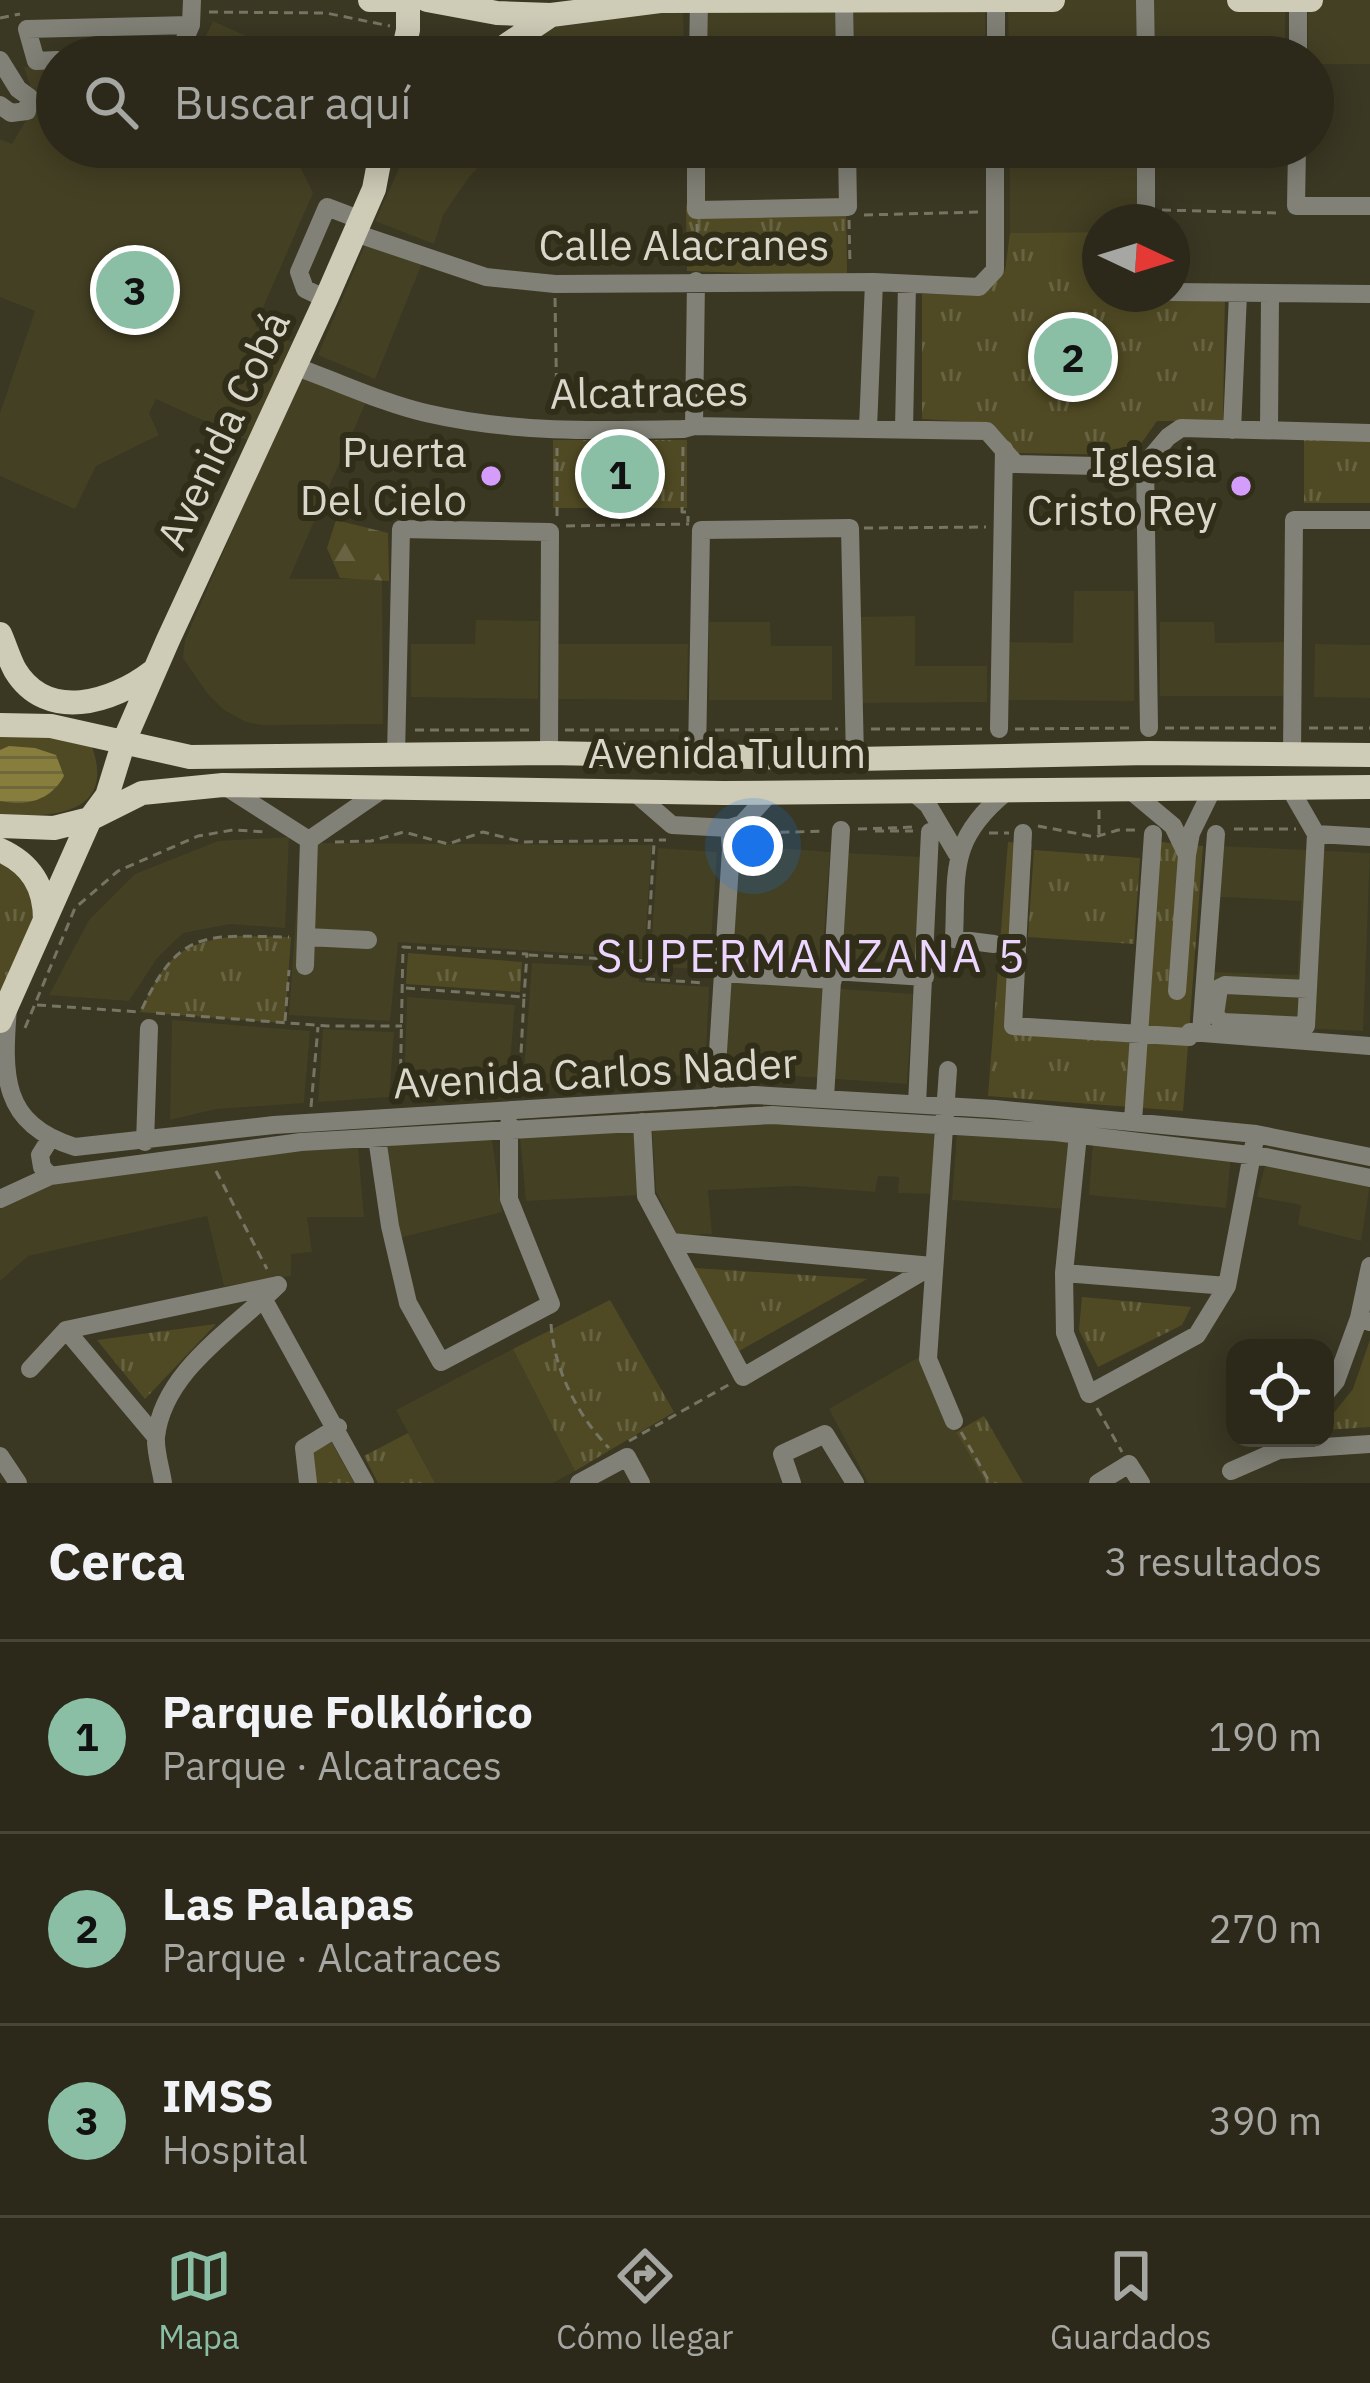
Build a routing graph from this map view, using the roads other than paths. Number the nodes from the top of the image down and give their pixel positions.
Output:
1 (370, 0) edge
2 (394, 0) edge
3 (408, 0) edge
4 (427, 0) edge
5 (1053, 0) edge
6 (1145, 0) edge
7 (1239, 0) edge
8 (1311, 0) edge
9 (699, 1) edge
10 (996, 1) edge
11 (1298, 1) edge
12 (844, 2) edge
13 (493, 6) edge
14 (191, 12) edge
15 (551, 15) junction
16 (407, 36) edge
17 (520, 36) edge
18 (698, 36) edge
19 (845, 36) edge
20 (996, 36) edge
21 (1146, 36) edge
22 (1298, 36) edge
23 (0, 60) edge
24 (36, 61) edge
25 (0, 104) edge
26 (378, 168) edge
27 (388, 168) edge
28 (696, 168) edge
29 (847, 168) edge
30 (995, 168) edge
31 (1146, 168) edge
32 (1297, 168) edge
33 (374, 189) junction
34 (1146, 204) edge
35 (1370, 206) edge
36 (358, 226) junction
37 (696, 281) junction
38 (874, 282) junction
39 (907, 284) junction
40 (1190, 293) edge
41 (1370, 294) edge
42 (1238, 295) junction
43 (1270, 296) junction
44 (326, 299) junction
45 (296, 367) junction
46 (688, 428) junction
47 (868, 428) junction
48 (904, 429) junction
49 (1232, 430) junction
50 (1269, 430) junction
51 (1370, 433) edge
52 (1004, 449) junction
53 (1145, 464) junction
54 (1370, 520) edge
55 (0, 634) edge
56 (156, 669) junction
57 (0, 725) edge
58 (1149, 728) road end
59 (999, 729) road end
60 (124, 741) junction
61 (550, 742) junction
62 (697, 742) junction
63 (396, 743) junction
64 (168, 754) junction
65 (1292, 754) junction
66 (1370, 755) edge
67 (855, 759) junction
68 (223, 785) junction
69 (1289, 787) junction
70 (1370, 787) edge
71 (1213, 788) junction
72 (383, 789) junction
73 (1130, 790) junction
74 (162, 791) junction
75 (634, 792) junction
76 (770, 793) junction
77 (914, 793) junction
78 (1005, 793) junction
79 (90, 819) junction
80 (0, 826) edge
81 (729, 828) junction
82 (841, 830) dead end
83 (930, 832) dead end
84 (1023, 832) dead end
85 (1153, 834) dead end
86 (1216, 834) dead end
87 (1316, 834) junction
88 (1370, 837) edge
89 (309, 840) junction
90 (0, 850) edge
91 (957, 854) junction
92 (1187, 854) junction
93 (45, 922) junction
94 (298, 937) junction
95 (368, 940) dead end
96 (994, 944) dead end
97 (305, 967) dead end
98 (833, 976) junction
99 (925, 977) junction
100 (722, 978) junction
101 (1308, 988) junction
102 (1177, 991) dead end
103 (17, 1013) edge
104 (145, 1020) road end
105 (1201, 1033) junction
106 (1140, 1034) junction
107 (1370, 1046) edge
108 (948, 1070) dead end
109 (715, 1098) junction
110 (825, 1099) junction
111 (917, 1104) junction
112 (513, 1111) junction
113 (945, 1116) junction
114 (1014, 1120) junction
115 (1133, 1121) junction
116 (642, 1122) junction
117 (509, 1132) junction
118 (1256, 1134) junction
119 (1078, 1135) junction
120 (377, 1138) junction
121 (50, 1139) junction
122 (145, 1142) junction
123 (1252, 1155) junction
124 (1370, 1157) edge
125 (50, 1176) junction
126 (1370, 1178) edge
127 (0, 1199) edge
128 (671, 1242) junction
129 (932, 1266) junction
130 (1370, 1267) edge
131 (1064, 1274) junction
132 (1227, 1286) junction
133 (270, 1293) junction
134 (1365, 1320) edge
135 (66, 1330) junction
136 (30, 1369) dead end
137 (1334, 1383) edge
138 (954, 1420) road end
139 (338, 1427) junction
140 (156, 1437) junction
141 (1334, 1444) edge
142 (1370, 1444) edge
143 (1278, 1447) edge
144 (0, 1456) edge
145 (1231, 1472) dead end
146 (18, 1483) edge
147 (163, 1483) edge
148 (308, 1483) edge
149 (365, 1483) edge
150 (579, 1483) edge
151 (641, 1483) edge
152 (792, 1483) edge
153 (854, 1483) edge
154 (1097, 1483) edge
155 (1142, 1483) edge

1 - 2 main road
3 - 16 main road
4 - 13 main road
5 - 10 main road
6 - 21 street
7 - 11 main road
8 - 11 main road
9 - 12 main road
9 - 15 main road
9 - 18 street
10 - 12 main road
10 - 20 street
11 - 22 street
12 - 19 street
13 - 15 main road
14 - 24 street
15 - 17 main road
23 - 25 street
26 - 33 main road, Avenida Cobá
27 - 33 main road
28 - 29 street
30 - 39 street, Calle Alacranes
31 - 34 street
32 - 35 street
33 - 36 main road, Avenida Cobá
36 - 37 street, Calle Alacranes
36 - 44 main road, Avenida Cobá
36 - 44 street
37 - 38 street, Calle Alacranes
37 - 46 street
38 - 39 street, Calle Alacranes
38 - 47 street
39 - 48 street
40 - 42 street
41 - 43 street
42 - 43 street
42 - 49 street
43 - 50 street
44 - 45 main road, Avenida Cobá
45 - 46 street, Alcatraces
45 - 56 main road, Avenida Cobá
46 - 47 street, Alcatraces
47 - 48 street, Alcatraces
48 - 52 street, Alcatraces
49 - 50 street
49 - 53 street
50 - 51 street
52 - 53 street, Alcatraces
52 - 59 street
53 - 58 street
54 - 65 street
55 - 56 main road
56 - 60 main road, Avenida Cobá
57 - 60 main road, Avenida Tulum
60 - 64 main road, Avenida Tulum
60 - 79 main road, Avenida Cobá
61 - 62 main road, Avenida Tulum
61 - 63 main road, Avenida Tulum
61 - 63 street
62 - 67 main road, Avenida Tulum
62 - 67 street
63 - 64 main road, Avenida Tulum
64 - 74 main road
65 - 66 main road, Avenida Tulum
65 - 67 main road, Avenida Tulum
68 - 72 main road, Avenida Tulum
68 - 74 main road, Avenida Tulum
68 - 89 street
69 - 70 main road, Avenida Tulum
69 - 71 main road, Avenida Tulum
69 - 87 street
71 - 73 main road, Avenida Tulum
71 - 92 street
72 - 75 main road, Avenida Tulum
72 - 89 street
73 - 78 main road, Avenida Tulum
73 - 92 street
74 - 79 main road, Avenida Tulum
75 - 76 main road, Avenida Tulum
75 - 81 street
76 - 77 main road, Avenida Tulum
76 - 81 street
77 - 78 main road, Avenida Tulum
77 - 91 street
78 - 91 street
79 - 80 main road, Avenida Tulum
79 - 93 main road
81 - 100 street
82 - 98 street
83 - 99 street
84 - 106 street
85 - 106 street
86 - 105 street
87 - 88 street
87 - 101 street
89 - 94 street
90 - 93 main road
91 - 96 street
92 - 102 street
93 - 103 main road
94 - 95 street
94 - 97 street
98 - 99 street
98 - 100 street
98 - 110 street
99 - 111 street
100 - 109 street
101 - 101 street
103 - 121 street
104 - 122 street
105 - 106 street
105 - 107 street
106 - 115 street
108 - 113 street
109 - 110 street, Avenida Carlos Nader
109 - 112 street, Avenida Carlos Nader
110 - 111 street, Avenida Carlos Nader
111 - 113 street, Avenida Carlos Nader
112 - 117 street
112 - 122 street, Avenida Carlos Nader
113 - 114 street, Avenida Carlos Nader
113 - 116 street, Avenida Carlos Nader
113 - 129 street
114 - 115 street, Avenida Carlos Nader
114 - 119 street, Avenida Carlos Nader
115 - 118 street, Avenida Carlos Nader
116 - 117 street, Avenida Carlos Nader
116 - 128 street
117 - 120 street, Avenida Carlos Nader
117 - 120 street
118 - 123 street
118 - 124 street, Avenida Carlos Nader
119 - 123 street, Avenida Carlos Nader
119 - 131 street
120 - 125 street, Avenida Carlos Nader
121 - 122 street, Avenida Carlos Nader
121 - 125 street
123 - 126 street, Avenida Carlos Nader
123 - 132 street
125 - 127 street, Avenida Carlos Nader
128 - 129 street
128 - 129 street
129 - 138 street
130 - 134 street
131 - 132 street
131 - 132 street
133 - 135 street
133 - 139 street
133 - 140 street
134 - 137 street
135 - 136 street
135 - 140 street
139 - 148 street
139 - 149 street
140 - 147 street
141 - 142 street
143 - 145 street
144 - 146 street
150 - 151 street
152 - 153 street
154 - 155 street

